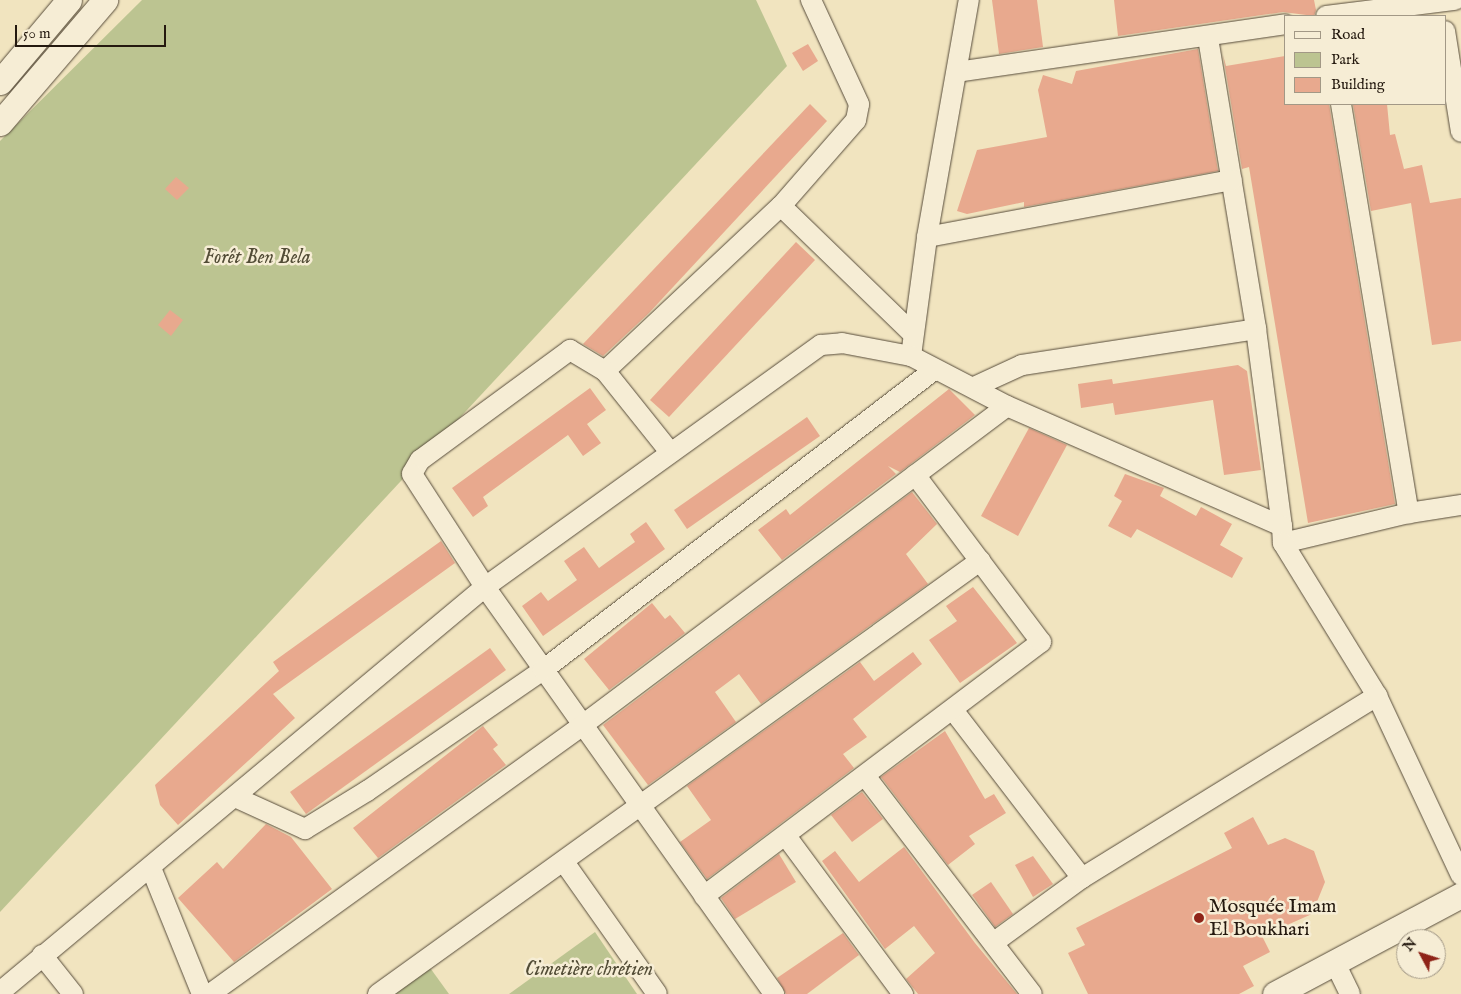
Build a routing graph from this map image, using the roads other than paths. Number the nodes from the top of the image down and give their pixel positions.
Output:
1 (69, 0) edge
2 (105, 0) edge
3 (811, 0) edge
4 (969, 0) edge
5 (1322, 0) edge
6 (1446, 6) edge
7 (1326, 15) edge
8 (1338, 15) edge
9 (1284, 24) edge
10 (1446, 37) edge
11 (1208, 38) junction
12 (957, 72) junction
13 (0, 82) edge
14 (1341, 105) edge
15 (0, 123) edge
16 (1461, 132) edge
17 (1232, 180) junction
18 (781, 206) junction
19 (927, 237) junction
20 (1256, 329) junction
21 (913, 334) junction
22 (911, 356) junction
23 (934, 370) junction
24 (605, 371) junction
25 (974, 387) junction
26 (1007, 406) junction
27 (670, 452) junction
28 (915, 476) junction
29 (1461, 505) edge
30 (1409, 513) junction
31 (1282, 535) junction
32 (980, 562) junction
33 (485, 588) junction
34 (543, 670) junction
35 (1377, 696) junction
36 (953, 710) junction
37 (584, 724) junction
38 (866, 777) junction
39 (237, 798) junction
40 (643, 807) junction
41 (786, 836) junction
42 (564, 862) junction
43 (151, 868) junction
44 (1461, 875) edge
45 (1082, 878) junction
46 (1461, 895) edge
47 (704, 896) junction
48 (993, 943) junction
49 (42, 955) junction
50 (1335, 963) junction
51 (0, 992) edge
52 (73, 994) edge
53 (202, 994) edge
54 (210, 994) edge
55 (378, 994) edge
56 (657, 994) edge
57 (774, 994) edge
58 (903, 994) edge
59 (1032, 994) edge
60 (1275, 994) edge
61 (1350, 994) edge

1 - 13 street
2 - 15 street
3 - 18 street
4 - 12 street
5 - 7 street
6 - 8 street
9 - 11 street
10 - 16 street
11 - 12 street
11 - 17 street
12 - 19 street
14 - 30 street
17 - 19 street
17 - 20 street
18 - 21 street
18 - 24 street
19 - 21 street
20 - 25 street
20 - 31 street
21 - 22 street
22 - 23 street
22 - 27 street
23 - 25 street
23 - 34 street
24 - 27 street
24 - 33 street
25 - 26 street
26 - 28 street
26 - 31 street
27 - 33 street
28 - 32 street
28 - 37 street
29 - 30 street
30 - 31 street
31 - 35 street
32 - 36 street
32 - 40 street
33 - 34 street
33 - 39 street
34 - 37 street
34 - 39 street
35 - 44 street
35 - 45 street
36 - 38 street
36 - 45 street
37 - 40 street
37 - 54 street
38 - 41 street
38 - 48 street
39 - 43 street
40 - 42 street
40 - 47 street
41 - 47 street
41 - 58 street
42 - 55 street
42 - 56 street
43 - 49 street
43 - 53 street
45 - 48 street
46 - 50 street
47 - 57 street
48 - 59 street
49 - 51 street
49 - 52 street
50 - 60 street
50 - 61 street

